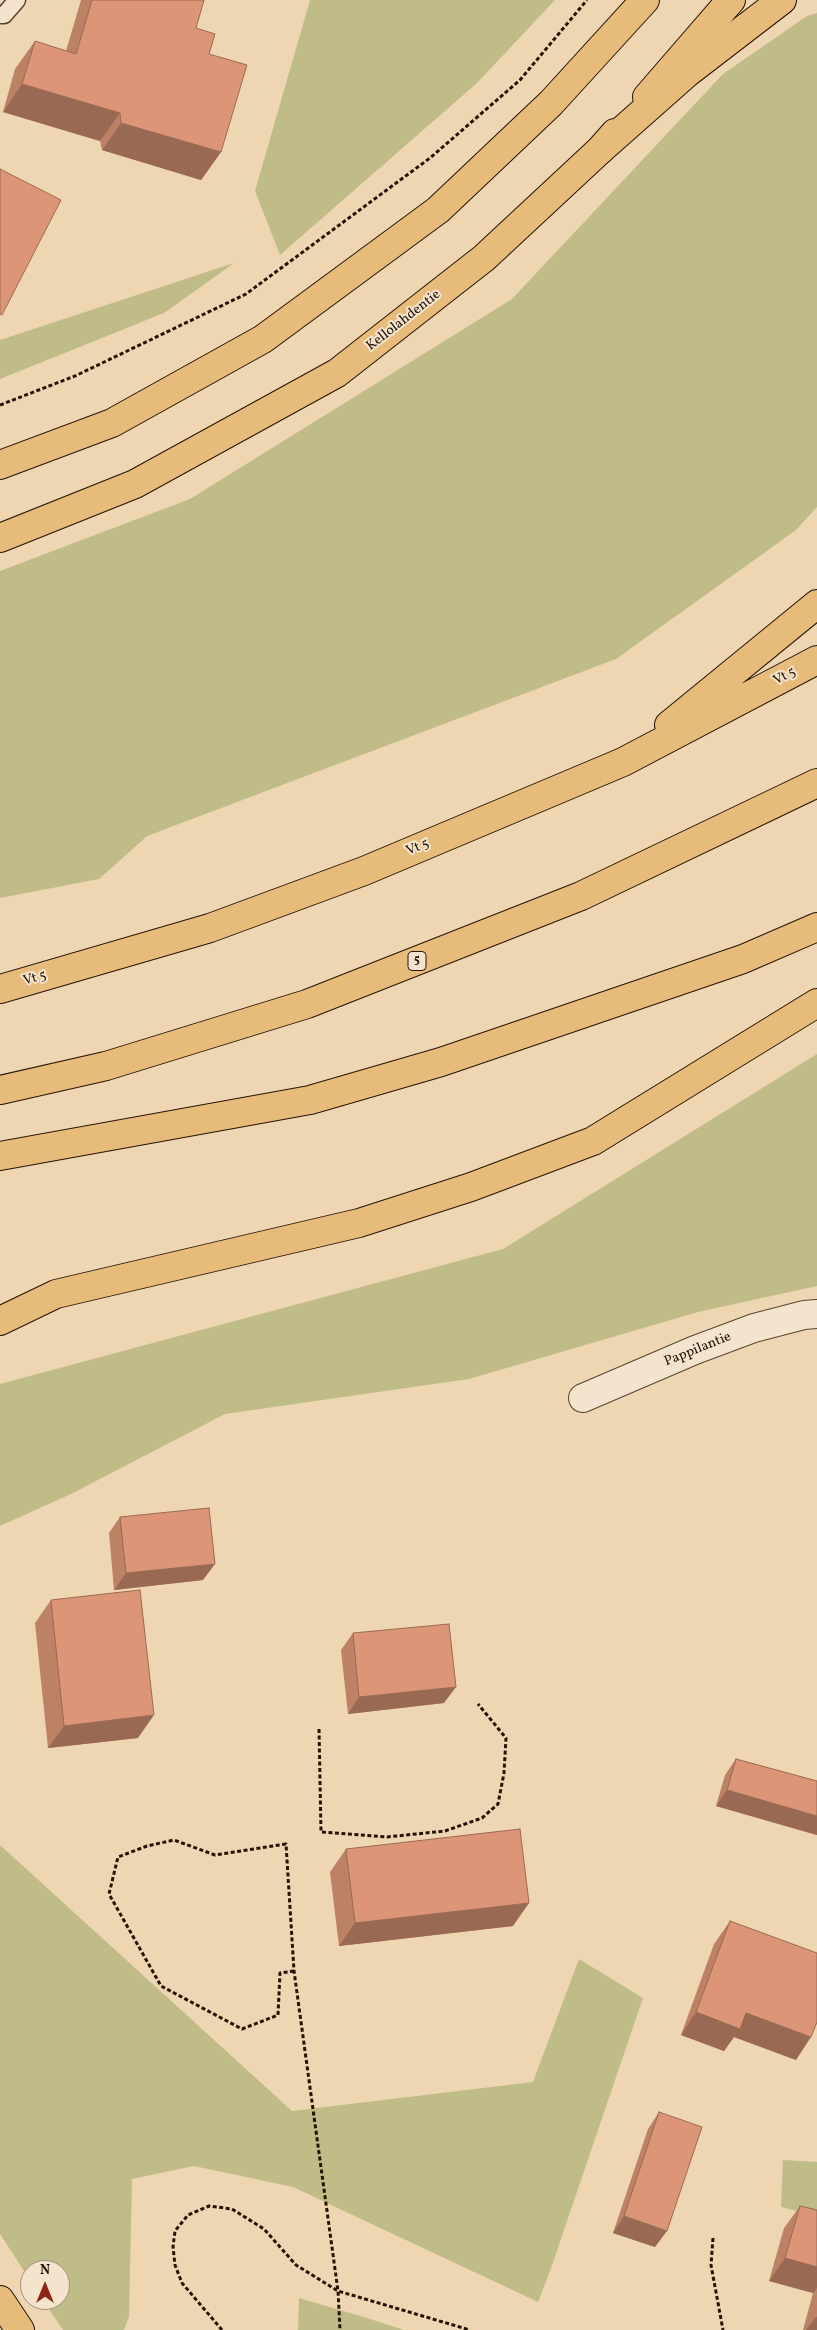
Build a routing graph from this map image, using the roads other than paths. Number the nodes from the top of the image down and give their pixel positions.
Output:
1 (17, 0) edge
2 (645, 0) edge
3 (731, 0) edge
4 (782, 0) edge
5 (0, 16) edge
6 (600, 150) junction
7 (0, 465) edge
8 (0, 538) edge
9 (817, 604) edge
10 (817, 660) edge
11 (623, 762) junction
12 (817, 783) edge
13 (817, 927) edge
14 (0, 989) edge
15 (817, 1003) edge
16 (0, 1090) edge
17 (0, 1156) edge
18 (817, 1314) edge
19 (0, 1321) edge
20 (583, 1398) dead end
21 (0, 2300) edge
22 (20, 2330) edge

1 - 5 lane
2 - 7 main road
3 - 6 main road, Kellolahdentie
4 - 6 main road
6 - 8 main road, Kellolahdentie
9 - 11 main road
10 - 11 main road, Vt 5
11 - 14 main road, Vt 5
12 - 16 main road, 5
13 - 17 main road
15 - 19 main road
18 - 20 street, Pappilantie
21 - 22 main road

